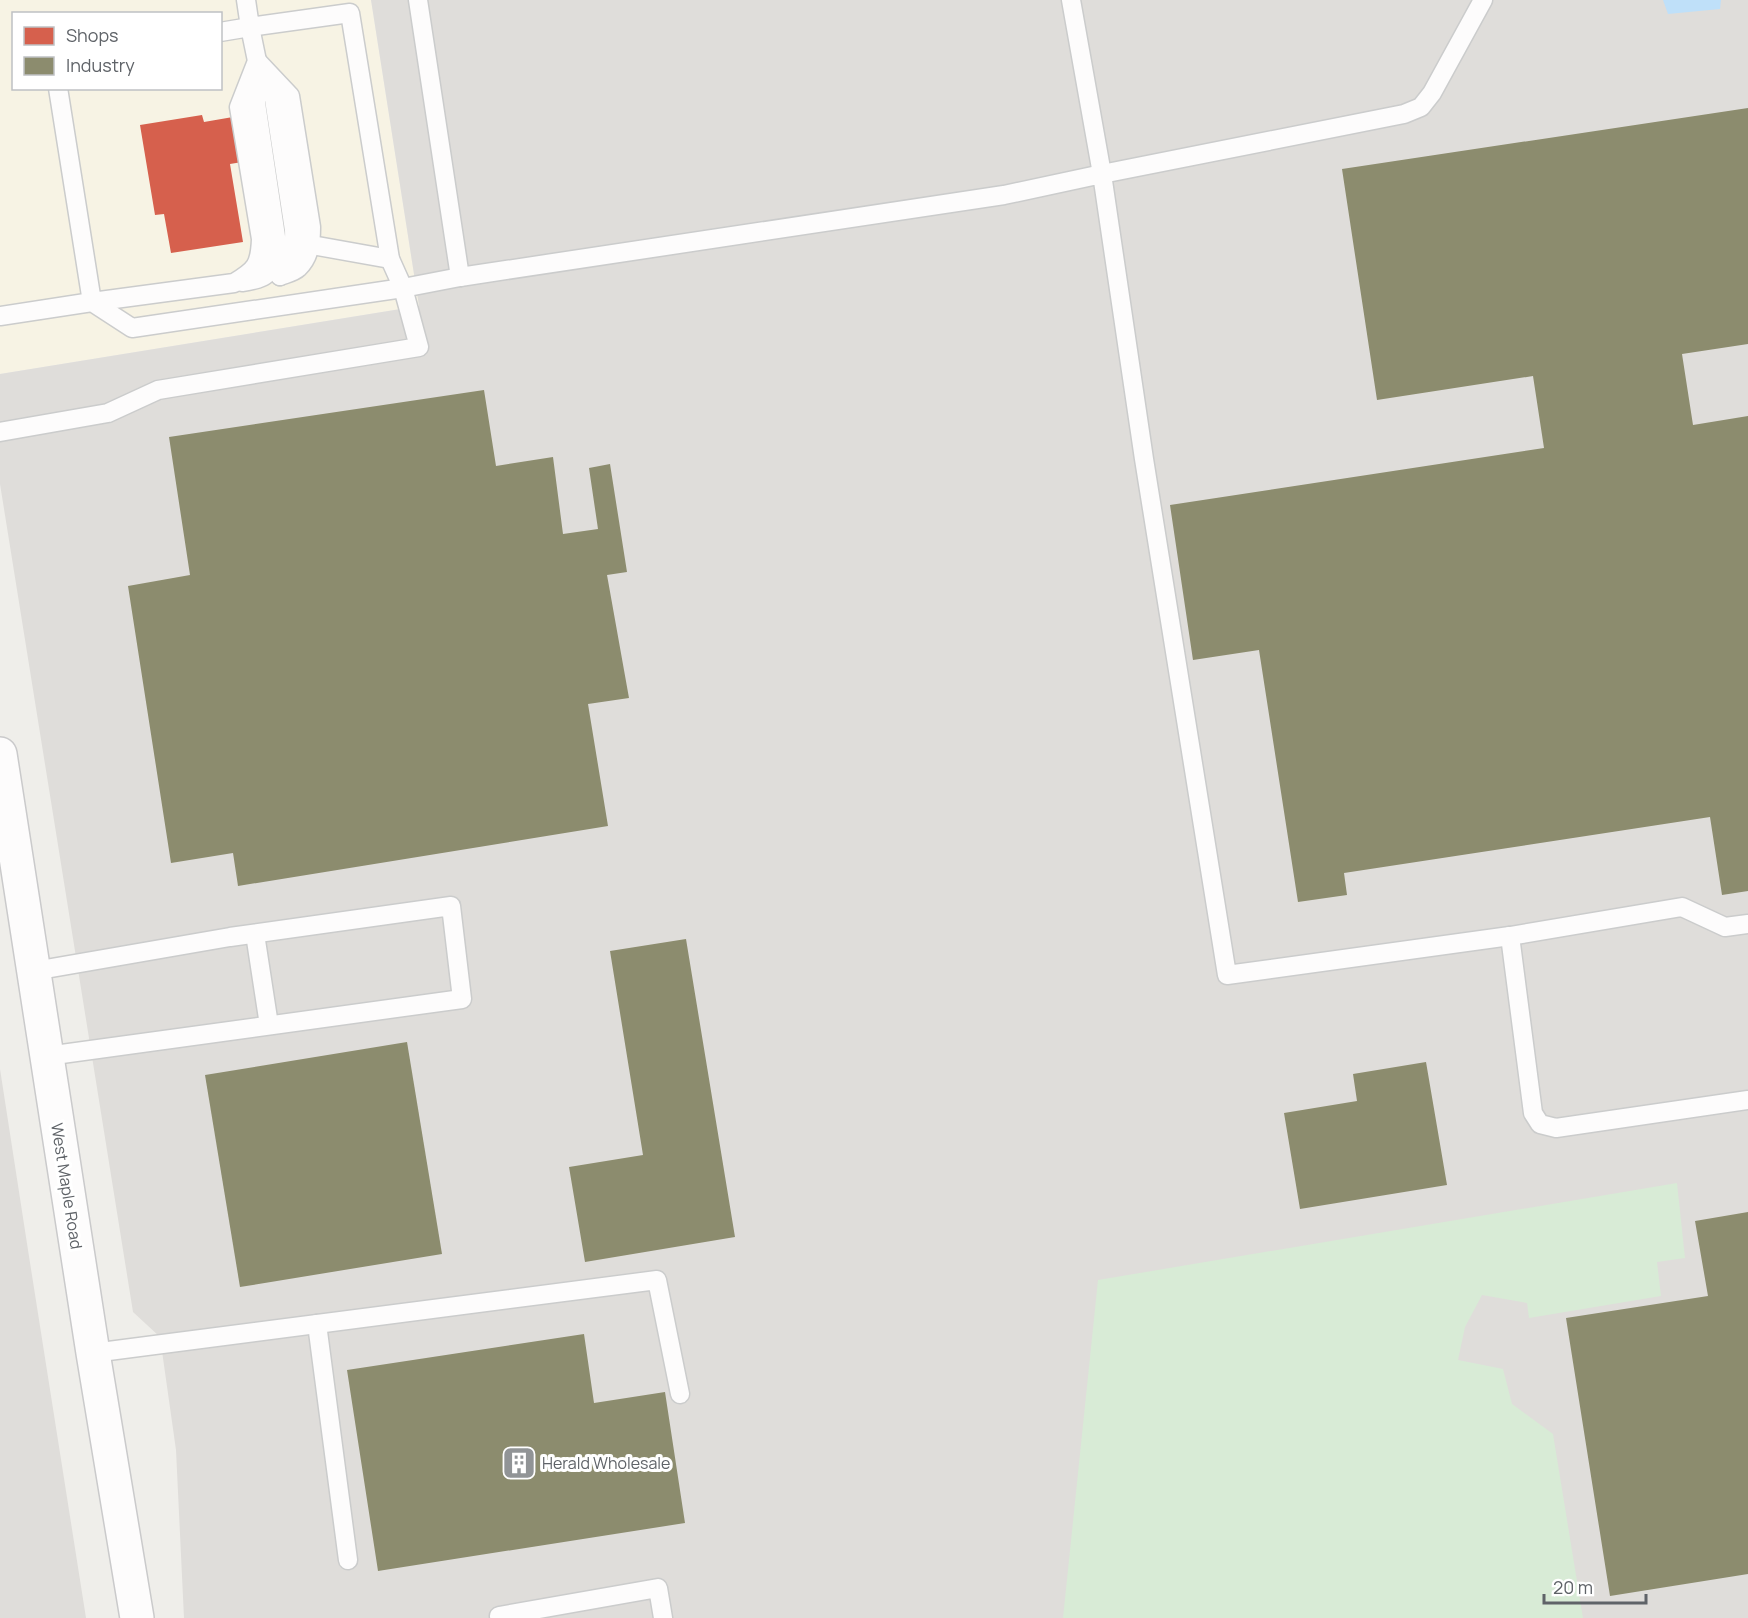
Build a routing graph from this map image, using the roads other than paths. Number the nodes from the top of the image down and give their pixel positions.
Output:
1 (246, 0) edge
2 (418, 0) edge
3 (1071, 0) edge
4 (1483, 0) edge
5 (250, 27) junction
6 (222, 32) edge
7 (257, 61) junction
8 (58, 90) edge
9 (1102, 174) junction
10 (312, 245) junction
11 (390, 259) junction
12 (280, 276) junction
13 (460, 277) junction
14 (261, 279) junction
15 (234, 283) junction
16 (403, 288) junction
17 (92, 302) junction
18 (0, 316) edge
19 (0, 432) edge
20 (0, 754) edge
21 (1748, 924) edge
22 (255, 934) junction
23 (1510, 936) junction
24 (34, 971) junction
25 (268, 1025) junction
26 (47, 1056) junction
27 (1748, 1100) edge
28 (317, 1324) junction
29 (93, 1353) junction
30 (680, 1394) dead end
31 (348, 1560) dead end
32 (499, 1616) dead end
33 (137, 1618) edge
34 (663, 1618) edge

1 - 5 lane
2 - 13 lane
3 - 9 lane
4 - 9 lane
5 - 6 lane
5 - 7 lane
5 - 11 lane
7 - 10 lane
7 - 12 lane
7 - 14 lane
7 - 15 lane
8 - 17 lane
9 - 13 lane
9 - 23 lane
10 - 11 lane
10 - 12 lane
11 - 16 lane
12 - 14 lane
13 - 16 lane
14 - 15 lane
15 - 17 lane
16 - 17 lane
16 - 19 lane
17 - 18 lane
20 - 24 main road, West Maple Road
21 - 23 lane
22 - 24 lane
22 - 25 lane
22 - 25 lane
23 - 27 lane
24 - 26 main road, West Maple Road
25 - 26 lane
26 - 29 main road, West Maple Road
28 - 29 lane
28 - 30 lane
28 - 31 lane
29 - 33 main road, West Maple Road
32 - 34 lane

